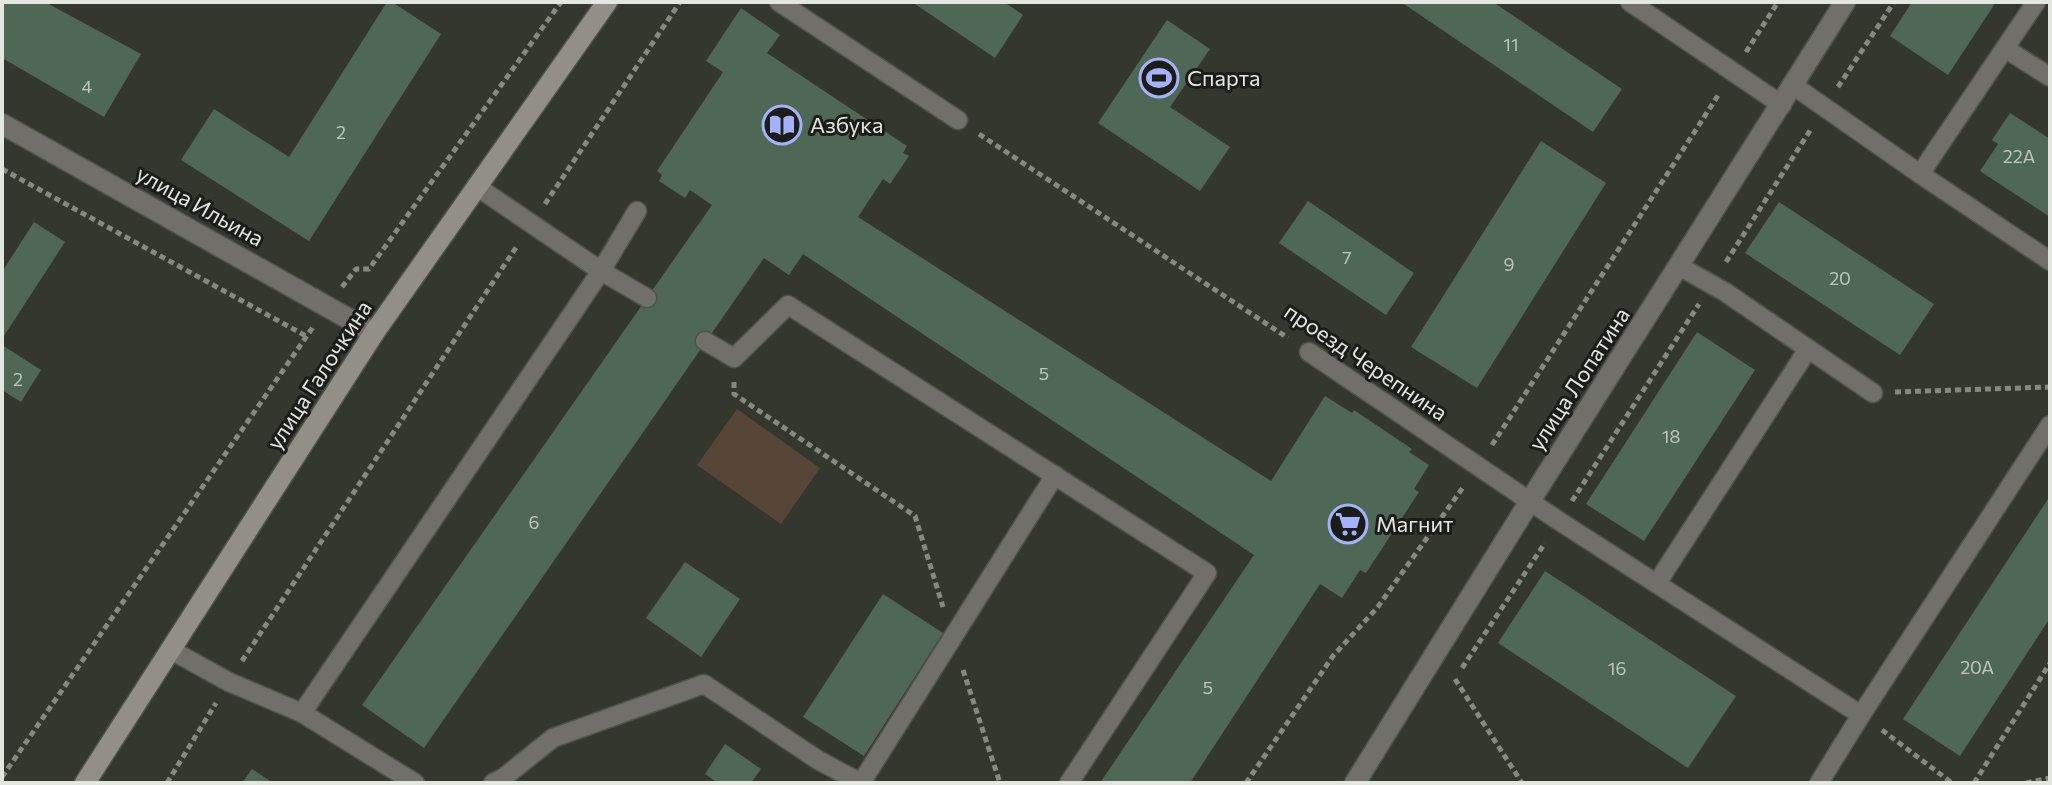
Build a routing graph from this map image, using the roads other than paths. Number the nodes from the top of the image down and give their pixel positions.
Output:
1 (607, 2) edge
2 (779, 2) edge
3 (1630, 2) edge
4 (1845, 2) edge
5 (2036, 2) edge
6 (2006, 49) junction
7 (2050, 77) edge
8 (1794, 86) junction
9 (1782, 105) junction
10 (958, 120) road end
11 (2, 124) edge
12 (1920, 174) junction
13 (476, 186) junction
14 (637, 211) dead end
15 (2050, 261) edge
16 (1679, 266) junction
17 (601, 271) junction
18 (647, 298) dead end
19 (374, 333) junction
20 (705, 341) dead end
21 (1808, 349) junction
22 (1309, 352) road end
23 (1873, 393) road end
24 (2050, 425) edge
25 (1055, 475) junction
26 (1530, 501) junction
27 (1657, 583) junction
28 (171, 650) junction
29 (302, 713) junction
30 (1861, 715) junction
31 (85, 783) edge
32 (415, 783) edge
33 (493, 783) edge
34 (861, 783) edge
35 (1069, 783) edge
36 (1355, 783) edge
37 (1819, 783) edge

1 - 13 street, улица Галочкина
2 - 10 lane
3 - 9 lane
4 - 8 street, улица Лопатина
5 - 6 lane
6 - 7 lane
6 - 12 lane
8 - 9 street, улица Лопатина
8 - 12 lane
9 - 16 street, улица Лопатина
11 - 19 street, улица Ильина
12 - 15 lane
13 - 17 lane
13 - 19 street, улица Галочкина
14 - 17 lane
16 - 21 lane
16 - 26 street, улица Лопатина
17 - 18 lane
17 - 29 lane
19 - 28 street, улица Галочкина
20 - 25 lane
21 - 23 lane
21 - 27 lane
22 - 26 lane, проезд Черепнина
24 - 30 lane
25 - 34 lane
25 - 35 lane
26 - 27 lane, проезд Черепнина
26 - 36 street, улица Лопатина
27 - 30 lane, проезд Черепнина
28 - 29 lane
28 - 31 street, улица Галочкина
29 - 32 lane
30 - 37 lane
33 - 34 lane

